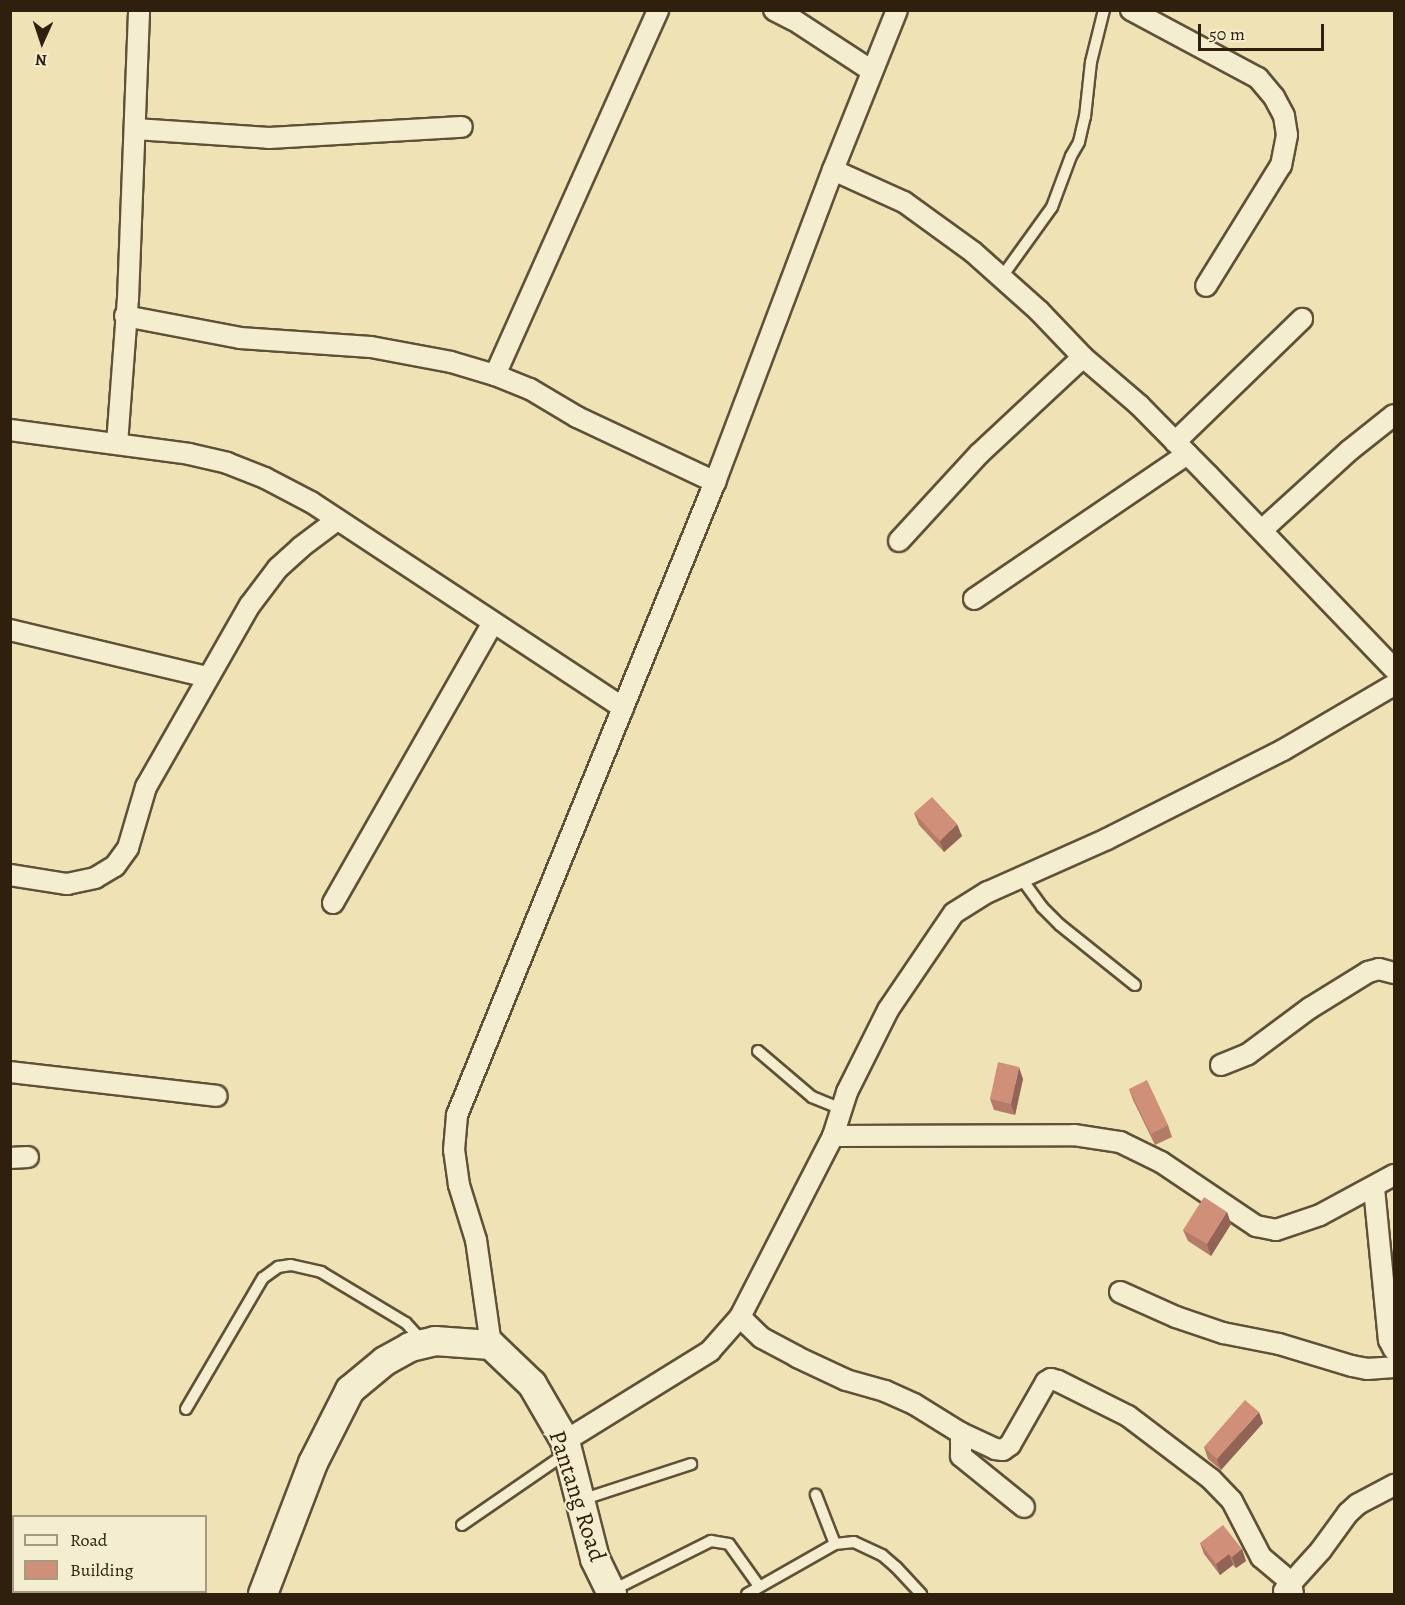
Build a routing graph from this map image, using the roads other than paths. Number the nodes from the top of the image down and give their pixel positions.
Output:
1 (140, 10) edge
2 (658, 10) edge
3 (774, 10) edge
4 (897, 10) edge
5 (1104, 10) edge
6 (1131, 10) edge
7 (872, 71) junction
8 (462, 127) dead end
9 (135, 129) junction
10 (832, 170) junction
11 (1001, 278) junction
12 (1206, 286) dead end
13 (125, 316) junction
14 (1302, 319) dead end
15 (1083, 357) junction
16 (495, 375) junction
17 (1395, 415) edge
18 (10, 430) edge
19 (117, 444) junction
20 (1181, 448) junction
21 (714, 482) junction
22 (337, 520) junction
23 (1262, 530) junction
24 (899, 541) dead end
25 (974, 599) dead end
26 (493, 622) junction
27 (10, 630) edge
28 (1395, 669) edge
29 (207, 677) junction
30 (1395, 685) edge
31 (623, 708) junction
32 (10, 875) edge
33 (1021, 878) junction
34 (333, 903) dead end
35 (1395, 973) edge
36 (1135, 986) dead end
37 (758, 1051) dead end
38 (1221, 1065) dead end
39 (10, 1072) edge
40 (217, 1096) dead end
41 (842, 1109) junction
42 (832, 1136) junction
43 (1395, 1175) edge
44 (1374, 1188) junction
45 (1120, 1292) dead end
46 (740, 1317) junction
47 (424, 1344) junction
48 (491, 1345) junction
49 (1395, 1350) edge
50 (1395, 1367) edge
51 (186, 1409) dead end
52 (961, 1433) junction
53 (567, 1447) junction
54 (690, 1464) dead end
55 (1395, 1485) edge
56 (816, 1495) dead end
57 (580, 1500) junction
58 (1024, 1507) dead end
59 (462, 1526) dead end
60 (835, 1544) junction
61 (759, 1586) junction
62 (1288, 1590) edge
63 (611, 1593) edge
64 (263, 1594) edge
65 (747, 1594) edge
66 (921, 1594) edge

1 - 9 street
2 - 16 street
3 - 7 street
4 - 7 street
5 - 11 lane
6 - 12 street
7 - 10 street
8 - 9 street
9 - 13 street
10 - 11 street
10 - 21 street
11 - 15 street
13 - 16 street
13 - 19 street
14 - 20 street
15 - 20 street
15 - 24 street
16 - 21 street
17 - 23 street
18 - 19 street
19 - 22 street
20 - 23 street
20 - 25 street
21 - 31 street
22 - 26 street
22 - 29 street
23 - 28 street
26 - 31 street
26 - 34 street
27 - 29 street
29 - 32 street
30 - 33 street
31 - 48 street
33 - 36 lane
33 - 41 street
35 - 38 street
37 - 41 lane
39 - 40 street
41 - 42 street
42 - 44 street
42 - 46 street
43 - 44 street
44 - 49 street
45 - 50 street
46 - 52 street
46 - 53 street
47 - 48 street
47 - 51 lane
47 - 64 street
48 - 53 street, Pantang Road
52 - 58 street
52 - 62 street
53 - 57 street, Pantang Road
53 - 59 lane
54 - 57 lane
55 - 62 street
56 - 60 lane
57 - 63 street, Pantang Road
60 - 61 lane
60 - 66 lane
61 - 63 lane
61 - 65 lane

